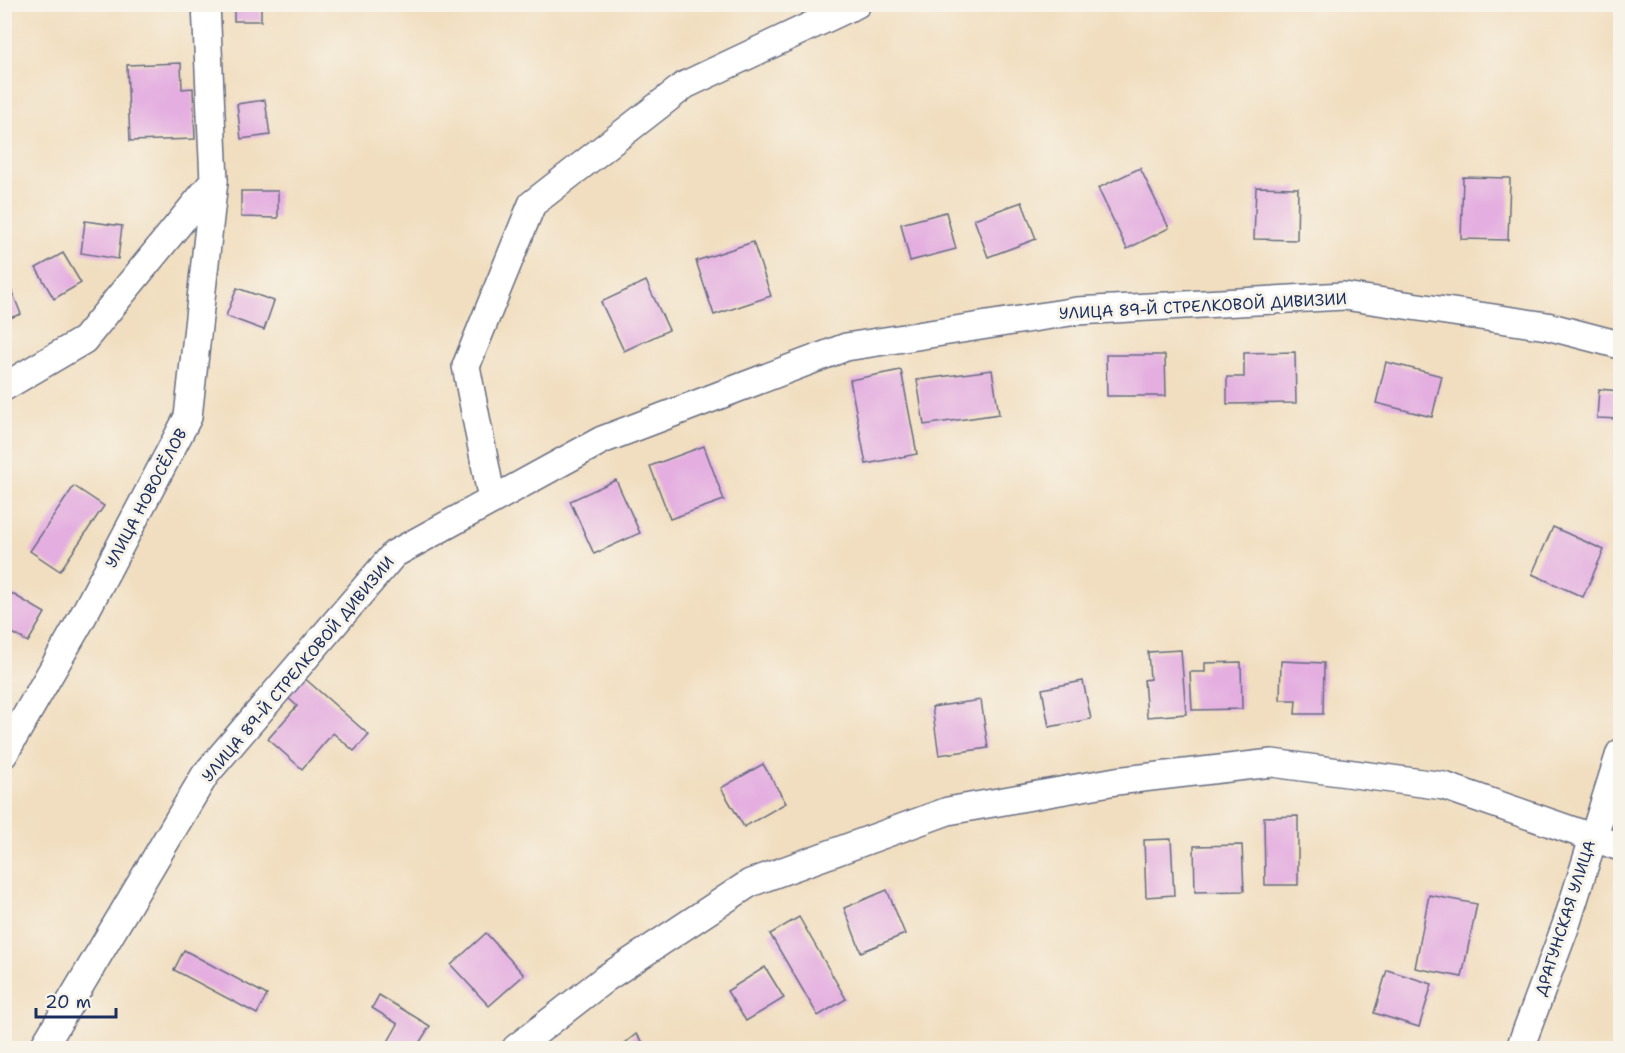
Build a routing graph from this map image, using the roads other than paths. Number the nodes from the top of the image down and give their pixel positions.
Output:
1 (206, 4) edge
2 (857, 4) edge
3 (214, 181) junction
4 (1620, 345) edge
5 (4, 387) edge
6 (492, 501) junction
7 (1620, 753) edge
8 (4, 754) edge
9 (1592, 837) junction
10 (1620, 847) edge
11 (43, 1048) edge
12 (516, 1048) edge
13 (1520, 1048) edge

1 - 3 street, УЛИЦА НОВОСЁЛОВ
2 - 6 street
3 - 5 street
3 - 8 street, УЛИЦА НОВОСЁЛОВ
4 - 6 street, УЛИЦА 89-Й СТРЕЛКОВОЙ ДИВИЗИИ
6 - 11 street, УЛИЦА 89-Й СТРЕЛКОВОЙ ДИВИЗИИ
7 - 9 street, ДРАГУНСКАЯ УЛИЦА
9 - 10 street
9 - 12 street
9 - 13 street, ДРАГУНСКАЯ УЛИЦА

